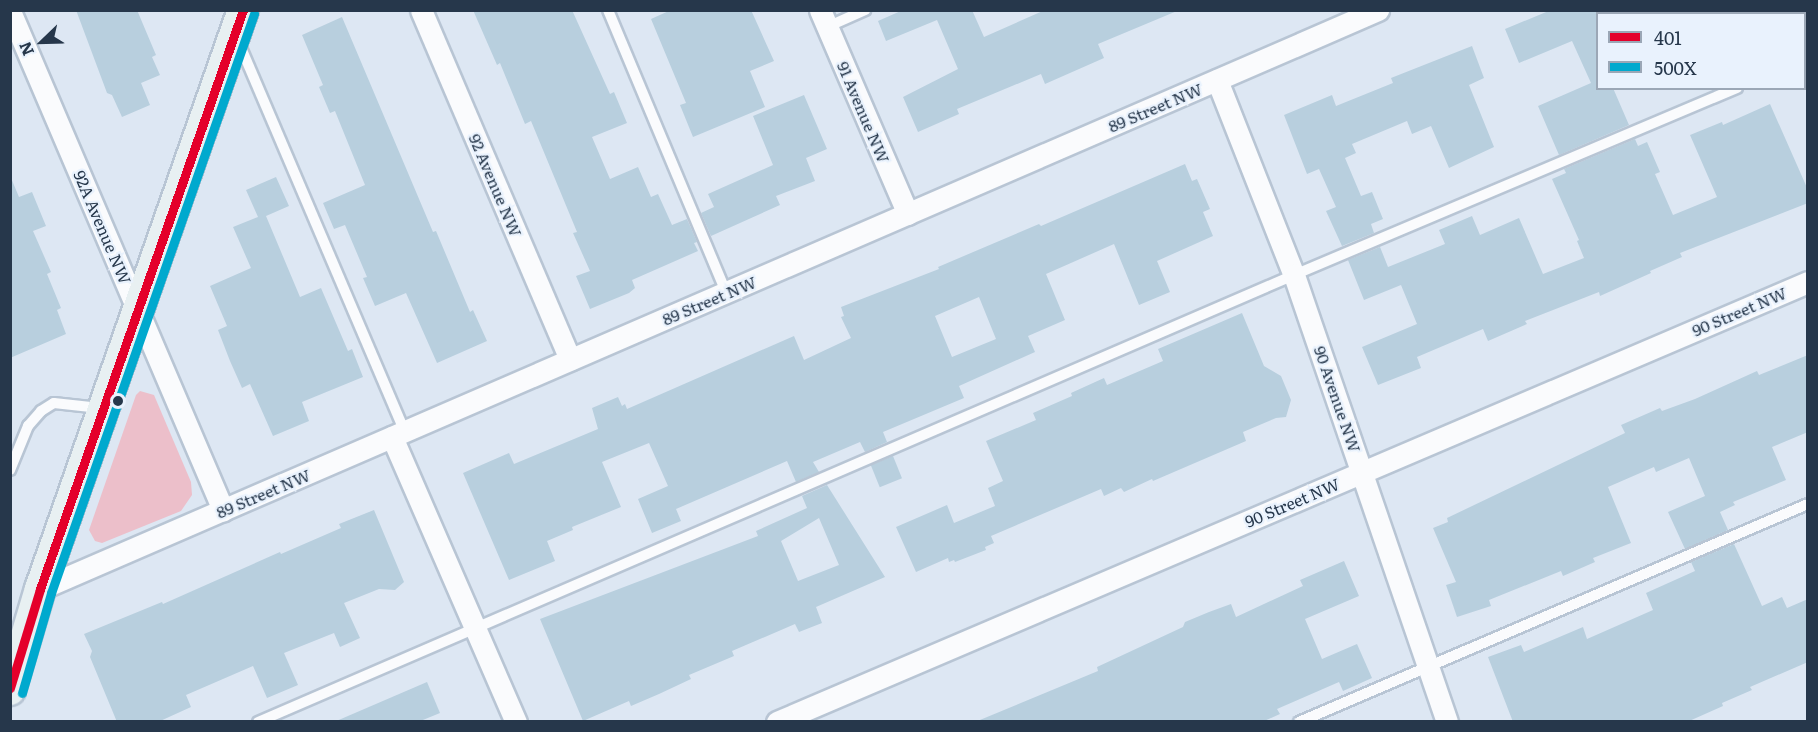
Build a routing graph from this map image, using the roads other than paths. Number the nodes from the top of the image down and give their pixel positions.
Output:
1 (421, 10) edge
2 (608, 10) edge
3 (865, 10) edge
4 (1378, 10) edge
5 (10, 11) edge
6 (823, 19) edge
7 (239, 22) edge
8 (1217, 80) junction
9 (1732, 90) edge
10 (908, 214) junction
11 (1294, 274) junction
12 (1808, 282) edge
13 (726, 292) junction
14 (138, 310) junction
15 (570, 360) junction
16 (103, 408) junction
17 (398, 434) junction
18 (10, 470) edge
19 (1363, 471) junction
20 (1808, 504) edge
21 (223, 510) junction
22 (40, 589) junction
23 (475, 628) junction
24 (1429, 667) junction
25 (10, 690) edge
26 (258, 722) edge
27 (516, 722) edge
28 (777, 722) edge
29 (1299, 722) edge
30 (1447, 722) edge

1 - 15 street, 92 Avenue NW
2 - 13 lane
3 - 6 lane
4 - 8 street, 89 Street NW
5 - 14 street, 92A Avenue NW
6 - 10 street, 91 Avenue NW
7 - 14 main road
7 - 17 lane
8 - 10 street, 89 Street NW
8 - 11 street, 90 Avenue NW
9 - 11 lane
10 - 13 street, 89 Street NW
11 - 19 street, 90 Avenue NW
11 - 23 lane
12 - 19 street, 90 Street NW
13 - 15 street, 89 Street NW
14 - 16 main road
14 - 21 street, 92A Avenue NW
15 - 17 street, 89 Street NW
16 - 18 lane
16 - 22 main road
17 - 21 street, 89 Street NW
17 - 23 street
19 - 24 street, 90 Avenue NW
19 - 28 street, 90 Street NW
20 - 24 lane
21 - 22 street, 89 Street NW
22 - 25 main road
23 - 26 lane
23 - 27 street
24 - 29 lane
24 - 30 street, 90 Avenue NW

